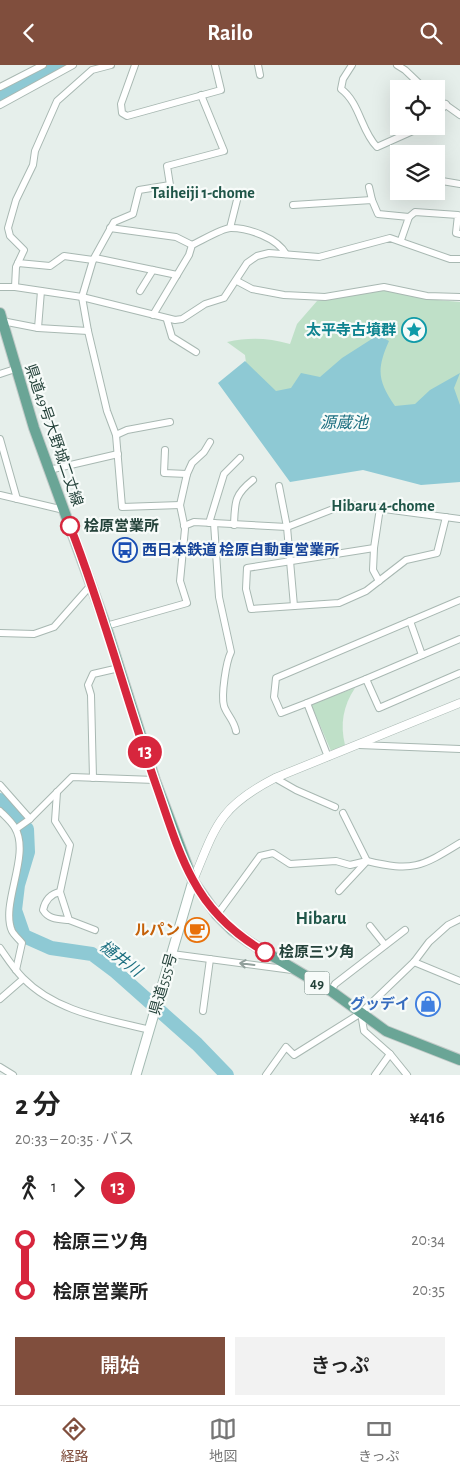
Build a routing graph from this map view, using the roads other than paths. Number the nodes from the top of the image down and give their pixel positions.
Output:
1 (43, 65) edge
2 (73, 65) edge
3 (111, 65) edge
4 (136, 65) edge
5 (215, 65) edge
6 (258, 65) edge
7 (352, 65) edge
8 (396, 65) edge
9 (406, 67) edge
10 (260, 75) dead end
11 (417, 80) edge
12 (0, 87) edge
13 (200, 95) junction
14 (446, 104) edge
15 (0, 105) edge
16 (460, 115) edge
17 (404, 135) edge
18 (445, 182) edge
19 (460, 184) edge
20 (370, 187) dead end
21 (238, 196) dead end
22 (372, 200) junction
23 (293, 205) dead end
24 (409, 217) junction
25 (110, 228) junction
26 (230, 228) junction
27 (460, 234) edge
28 (401, 240) junction
29 (192, 245) junction
30 (286, 254) junction
31 (94, 259) junction
32 (460, 259) edge
33 (18, 263) junction
34 (153, 270) junction
35 (177, 275) junction
36 (237, 281) junction
37 (0, 287) edge
38 (15, 287) junction
39 (41, 291) junction
40 (140, 291) dead end
41 (82, 297) junction
42 (460, 297) edge
43 (153, 315) junction
44 (1, 317) edge
45 (167, 320) junction
46 (38, 328) junction
47 (88, 331) junction
48 (196, 353) dead end
49 (15, 369) junction
50 (0, 374) edge
51 (170, 422) dead end
52 (116, 435) junction
53 (0, 439) edge
54 (210, 442) dead end
55 (165, 450) dead end
56 (118, 454) junction
57 (240, 458) dead end
58 (48, 470) junction
59 (187, 474) junction
60 (253, 480) dead end
61 (279, 486) dead end
62 (0, 495) edge
63 (17, 499) junction
64 (180, 505) junction
65 (380, 508) junction
66 (64, 511) junction
67 (446, 517) junction
68 (460, 519) edge
69 (212, 523) junction
70 (234, 525) junction
71 (184, 526) junction
72 (287, 527) junction
73 (374, 548) junction
74 (289, 563) junction
75 (379, 581) junction
76 (91, 585) junction
77 (460, 600) edge
78 (294, 606) junction
79 (410, 621) junction
80 (106, 626) junction
81 (0, 633) edge
82 (460, 639) edge
83 (422, 655) junction
84 (119, 668) junction
85 (460, 673) edge
86 (366, 679) junction
87 (307, 703) junction
88 (460, 703) edge
89 (236, 731) dead end
90 (359, 745) junction
91 (460, 749) edge
92 (328, 757) junction
93 (93, 778) junction
94 (275, 778) junction
95 (155, 780) junction
96 (0, 785) edge
97 (57, 792) junction
98 (335, 807) dead end
99 (0, 811) edge
100 (343, 813) dead end
101 (29, 820) junction
102 (18, 828) junction
103 (460, 843) edge
104 (367, 861) junction
105 (193, 881) junction
106 (340, 891) dead end
107 (60, 892) junction
108 (217, 915) junction
109 (460, 919) edge
110 (70, 920) junction
111 (370, 926) dead end
112 (95, 930) dead end
113 (405, 931) dead end
114 (385, 945) junction
115 (0, 948) edge
116 (172, 953) junction
117 (210, 959) junction
118 (414, 962) junction
119 (16, 969) junction
120 (296, 970) junction
121 (23, 979) junction
122 (460, 981) edge
123 (331, 991) junction
124 (0, 999) edge
125 (203, 1011) dead end
126 (361, 1013) junction
127 (150, 1030) junction
128 (390, 1054) junction
129 (460, 1060) edge
130 (0, 1067) edge
131 (13, 1075) edge
132 (136, 1075) edge
133 (266, 1075) edge
134 (374, 1075) edge
135 (407, 1075) edge

1 - 12 street
2 - 15 street
3 - 33 street
4 - 13 street
5 - 13 street
6 - 10 street
7 - 17 street
8 - 9 street
9 - 11 street
13 - 25 street
14 - 16 street
18 - 19 street
20 - 22 street
21 - 26 street
22 - 23 street
22 - 24 street
24 - 27 street
24 - 28 street
25 - 29 street
25 - 31 street
26 - 29 street
26 - 30 street
28 - 30 street
28 - 32 street
29 - 35 street
30 - 36 street
31 - 33 street
31 - 34 street
31 - 41 street
33 - 38 street
34 - 35 street
34 - 40 street
35 - 43 street
36 - 42 street
36 - 45 street
37 - 38 street
38 - 39 street
39 - 41 street
39 - 46 street
41 - 43 street
41 - 47 street
43 - 45 street
44 - 46 street
44 - 49 main road, 県道49号大野城二丈線 / 49
45 - 48 street
46 - 47 street
47 - 52 street
49 - 50 street
49 - 58 main road, 県道49号大野城二丈線 / 49
51 - 52 street
52 - 56 street
53 - 63 street
54 - 59 street
55 - 59 street
56 - 58 street
56 - 64 street
57 - 69 street
58 - 66 main road, 県道49号大野城二丈線 / 49
59 - 64 street
60 - 70 street
61 - 72 street
62 - 63 street
63 - 66 street
64 - 71 street
65 - 67 street
65 - 72 street
65 - 73 street
66 - 76 main road, 県道49号大野城二丈線 / 49
67 - 68 street
67 - 75 street
69 - 70 street
69 - 71 street
69 - 89 street
70 - 72 street
71 - 80 street
72 - 74 street
73 - 74 street
73 - 75 street
74 - 78 street
74 - 78 street
75 - 78 street
76 - 80 main road, 県道49号大野城二丈線 / 49
76 - 81 street
77 - 79 street
79 - 83 street
79 - 87 street
80 - 84 main road, 県道49号大野城二丈線 / 49
82 - 83 street
83 - 86 street
84 - 93 street
84 - 95 main road, 県道49号大野城二丈線 / 49
85 - 86 street
86 - 87 street
87 - 92 street
88 - 90 street
90 - 91 street
90 - 92 street
92 - 94 street
93 - 95 street
93 - 97 street
94 - 98 street
94 - 105 street
95 - 105 main road, 県道49号大野城二丈線 / 49
96 - 101 street
97 - 101 street
97 - 107 street
99 - 102 street
100 - 104 street
101 - 102 street
102 - 119 street
103 - 104 street
104 - 106 street
104 - 108 street
105 - 108 main road, 県道49号大野城二丈線 / 49
105 - 116 main road, 県道555号
107 - 110 street
107 - 110 street
108 - 120 main road, 県道49号大野城二丈線 / 49
109 - 118 street
110 - 112 street
111 - 114 street
113 - 114 street
114 - 123 street
115 - 119 street
116 - 117 street
116 - 127 main road, 県道555号
120 -> 117 street
117 - 125 street
118 - 122 street
118 - 126 street
119 - 121 street
120 - 123 main road, 県道49号大野城二丈線 / 49
121 - 124 street
121 - 127 street
123 - 126 main road, 県道49号大野城二丈線 / 49
126 - 128 street
126 - 129 main road, 県道49号大野城二丈線 / 49
126 - 133 street
127 - 132 main road, 県道555号
128 - 134 street
128 - 135 street
130 - 131 street

